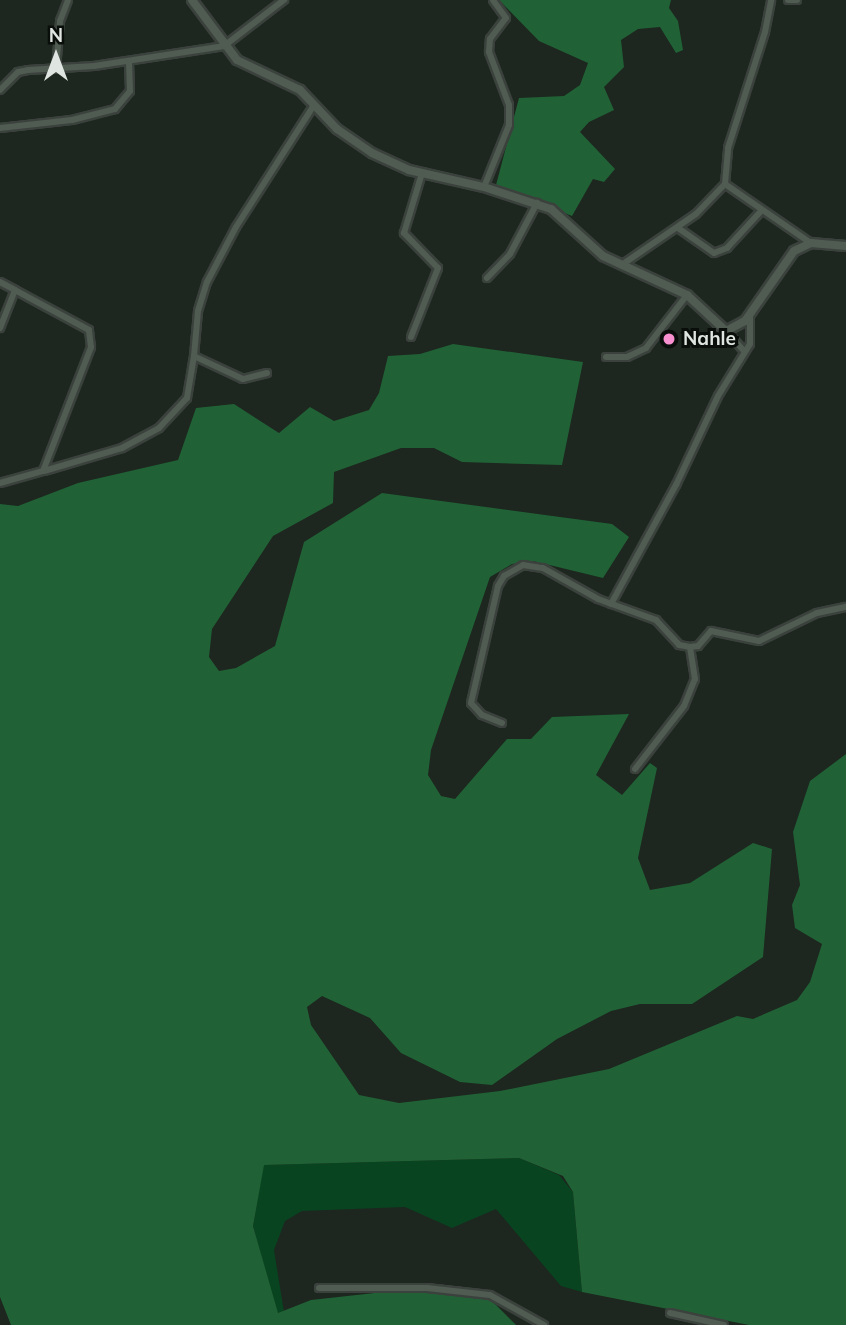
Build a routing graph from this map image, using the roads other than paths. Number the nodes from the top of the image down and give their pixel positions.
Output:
1 (68, 0) edge
2 (192, 0) edge
3 (284, 0) edge
4 (493, 0) edge
5 (771, 0) edge
6 (788, 0) edge
7 (797, 0) edge
8 (224, 46) junction
9 (129, 61) junction
10 (56, 69) junction
11 (0, 90) edge
12 (314, 105) junction
13 (0, 128) edge
14 (422, 173) junction
15 (725, 184) junction
16 (484, 187) junction
17 (537, 204) junction
18 (761, 211) junction
19 (678, 228) junction
20 (811, 243) junction
21 (846, 246) edge
22 (623, 264) junction
23 (487, 278) dead end
24 (0, 282) edge
25 (15, 290) junction
26 (687, 295) junction
27 (750, 315) junction
28 (0, 328) edge
29 (726, 331) junction
30 (411, 337) dead end
31 (745, 352) junction
32 (194, 356) junction
33 (606, 357) dead end
34 (267, 373) dead end
35 (43, 471) junction
36 (0, 484) edge
37 (611, 604) junction
38 (846, 607) edge
39 (690, 648) junction
40 (502, 723) dead end
41 (635, 769) dead end
42 (319, 1288) dead end
43 (670, 1313) dead end
44 (544, 1325) edge
45 (724, 1325) edge

1 - 10 street
2 - 8 street
3 - 8 street
4 - 16 street
5 - 15 street
6 - 7 street
8 - 9 street
8 - 12 street
9 - 10 street
9 - 13 street
10 - 11 street
12 - 14 street
12 - 32 street
14 - 16 street
14 - 30 street
15 - 18 street
15 - 19 street
16 - 17 street
17 - 22 street
17 - 23 street
18 - 19 street
18 - 20 street
19 - 22 street
20 - 21 street
20 - 27 street
22 - 26 street
24 - 25 street
25 - 28 street
25 - 35 street
26 - 29 street
26 - 33 street
27 - 29 street
27 - 31 street
29 - 31 street
31 - 37 street
32 - 34 street
32 - 35 street
35 - 36 street
37 - 39 street
37 - 40 street
38 - 39 street
39 - 41 street
42 - 44 street
43 - 45 street

